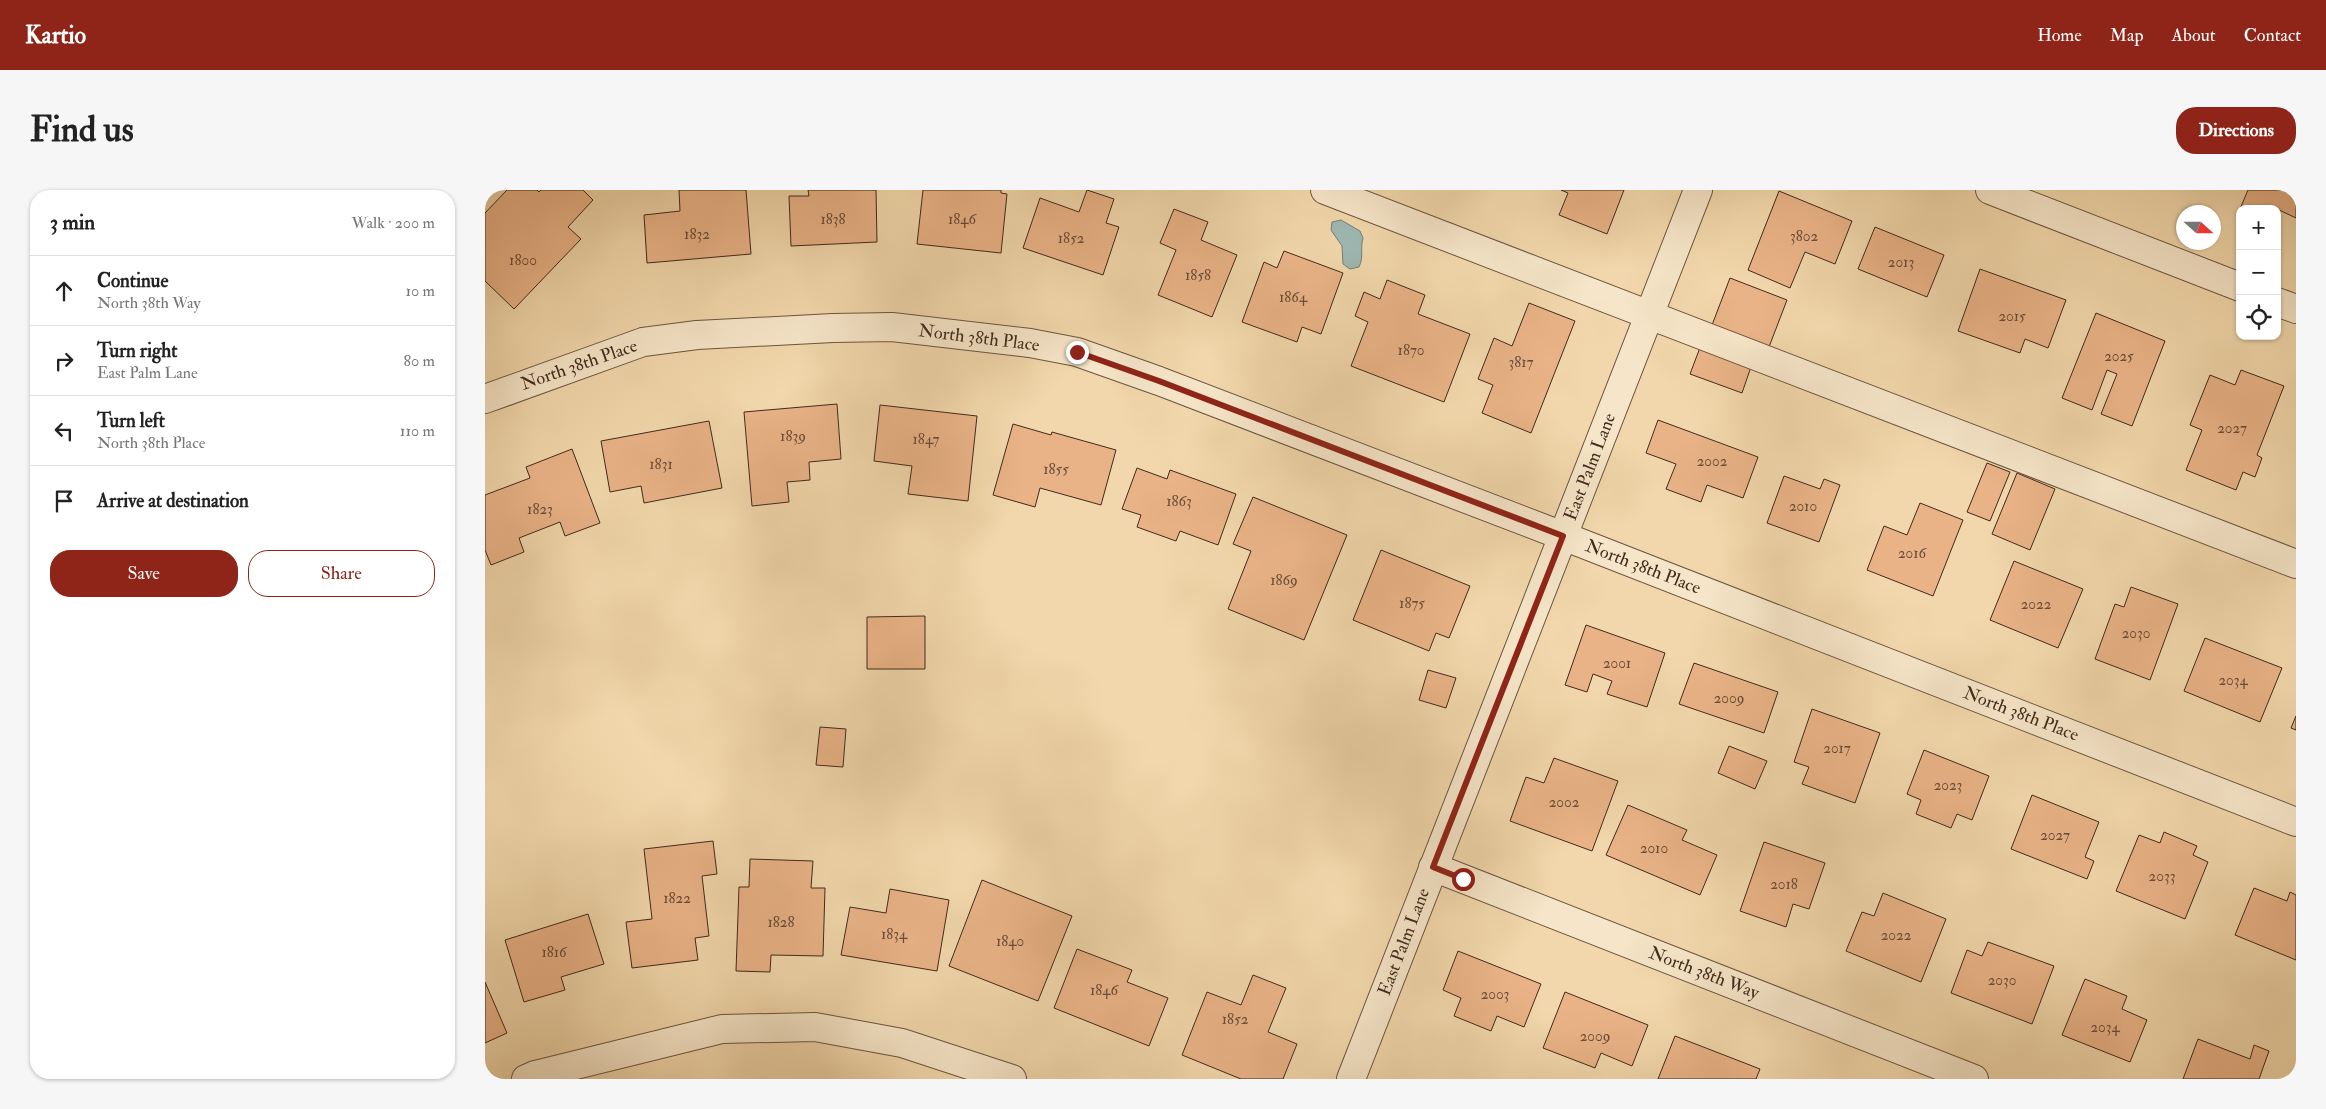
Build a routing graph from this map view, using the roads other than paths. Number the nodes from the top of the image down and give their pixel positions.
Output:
1 (1325, 190) edge
2 (1697, 190) edge
3 (1990, 190) edge
4 (2236, 285) edge
5 (2281, 303) edge
6 (2296, 309) edge
7 (1649, 315) junction
8 (485, 399) edge
9 (1563, 536) junction
10 (2296, 564) edge
11 (2296, 822) edge
12 (1433, 867) junction
13 (526, 1079) edge
14 (1012, 1079) edge
15 (1351, 1079) edge
16 (1974, 1079) edge

1 - 7 street
2 - 7 street, East Palm Lane
3 - 4 street
5 - 6 street
7 - 9 street, East Palm Lane
7 - 10 street
8 - 9 street, North 38th Place
9 - 11 street, North 38th Place
9 - 12 street, East Palm Lane
12 - 15 street, East Palm Lane
12 - 16 street, North 38th Way
13 - 14 street

